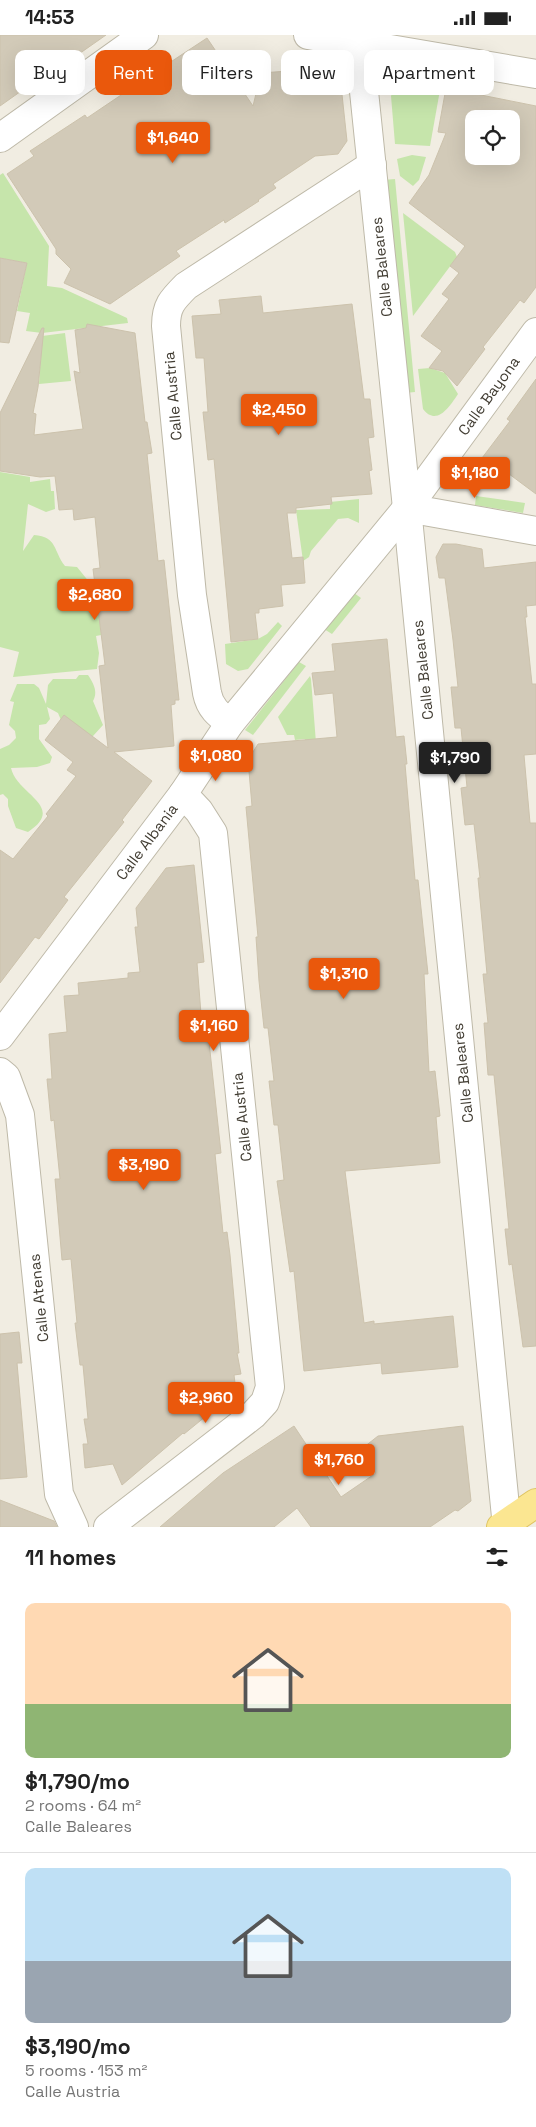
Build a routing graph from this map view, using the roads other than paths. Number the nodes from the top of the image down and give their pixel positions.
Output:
1 (144, 35) edge
2 (308, 35) edge
3 (359, 43) junction
4 (536, 74) edge
5 (0, 138) edge
6 (372, 165) junction
7 (536, 332) edge
8 (407, 508) junction
9 (536, 531) edge
10 (230, 723) junction
11 (183, 794) junction
12 (0, 1036) edge
13 (0, 1072) edge
14 (536, 1503) edge
15 (505, 1526) edge
16 (74, 1527) edge
17 (108, 1527) edge

1 - 5 street
2 - 3 street
3 - 4 street
3 - 6 street, Calle Baleares
6 - 8 street, Calle Baleares
6 - 10 street, Calle Austria
7 - 8 street, Calle Bayona
8 - 9 street
8 - 10 street, Calle Albania
8 - 15 street, Calle Baleares
10 - 11 street, Calle Albania
11 - 12 street, Calle Albania
11 - 17 street, Calle Austria
13 - 16 street, Calle Atenas
14 - 15 main road

